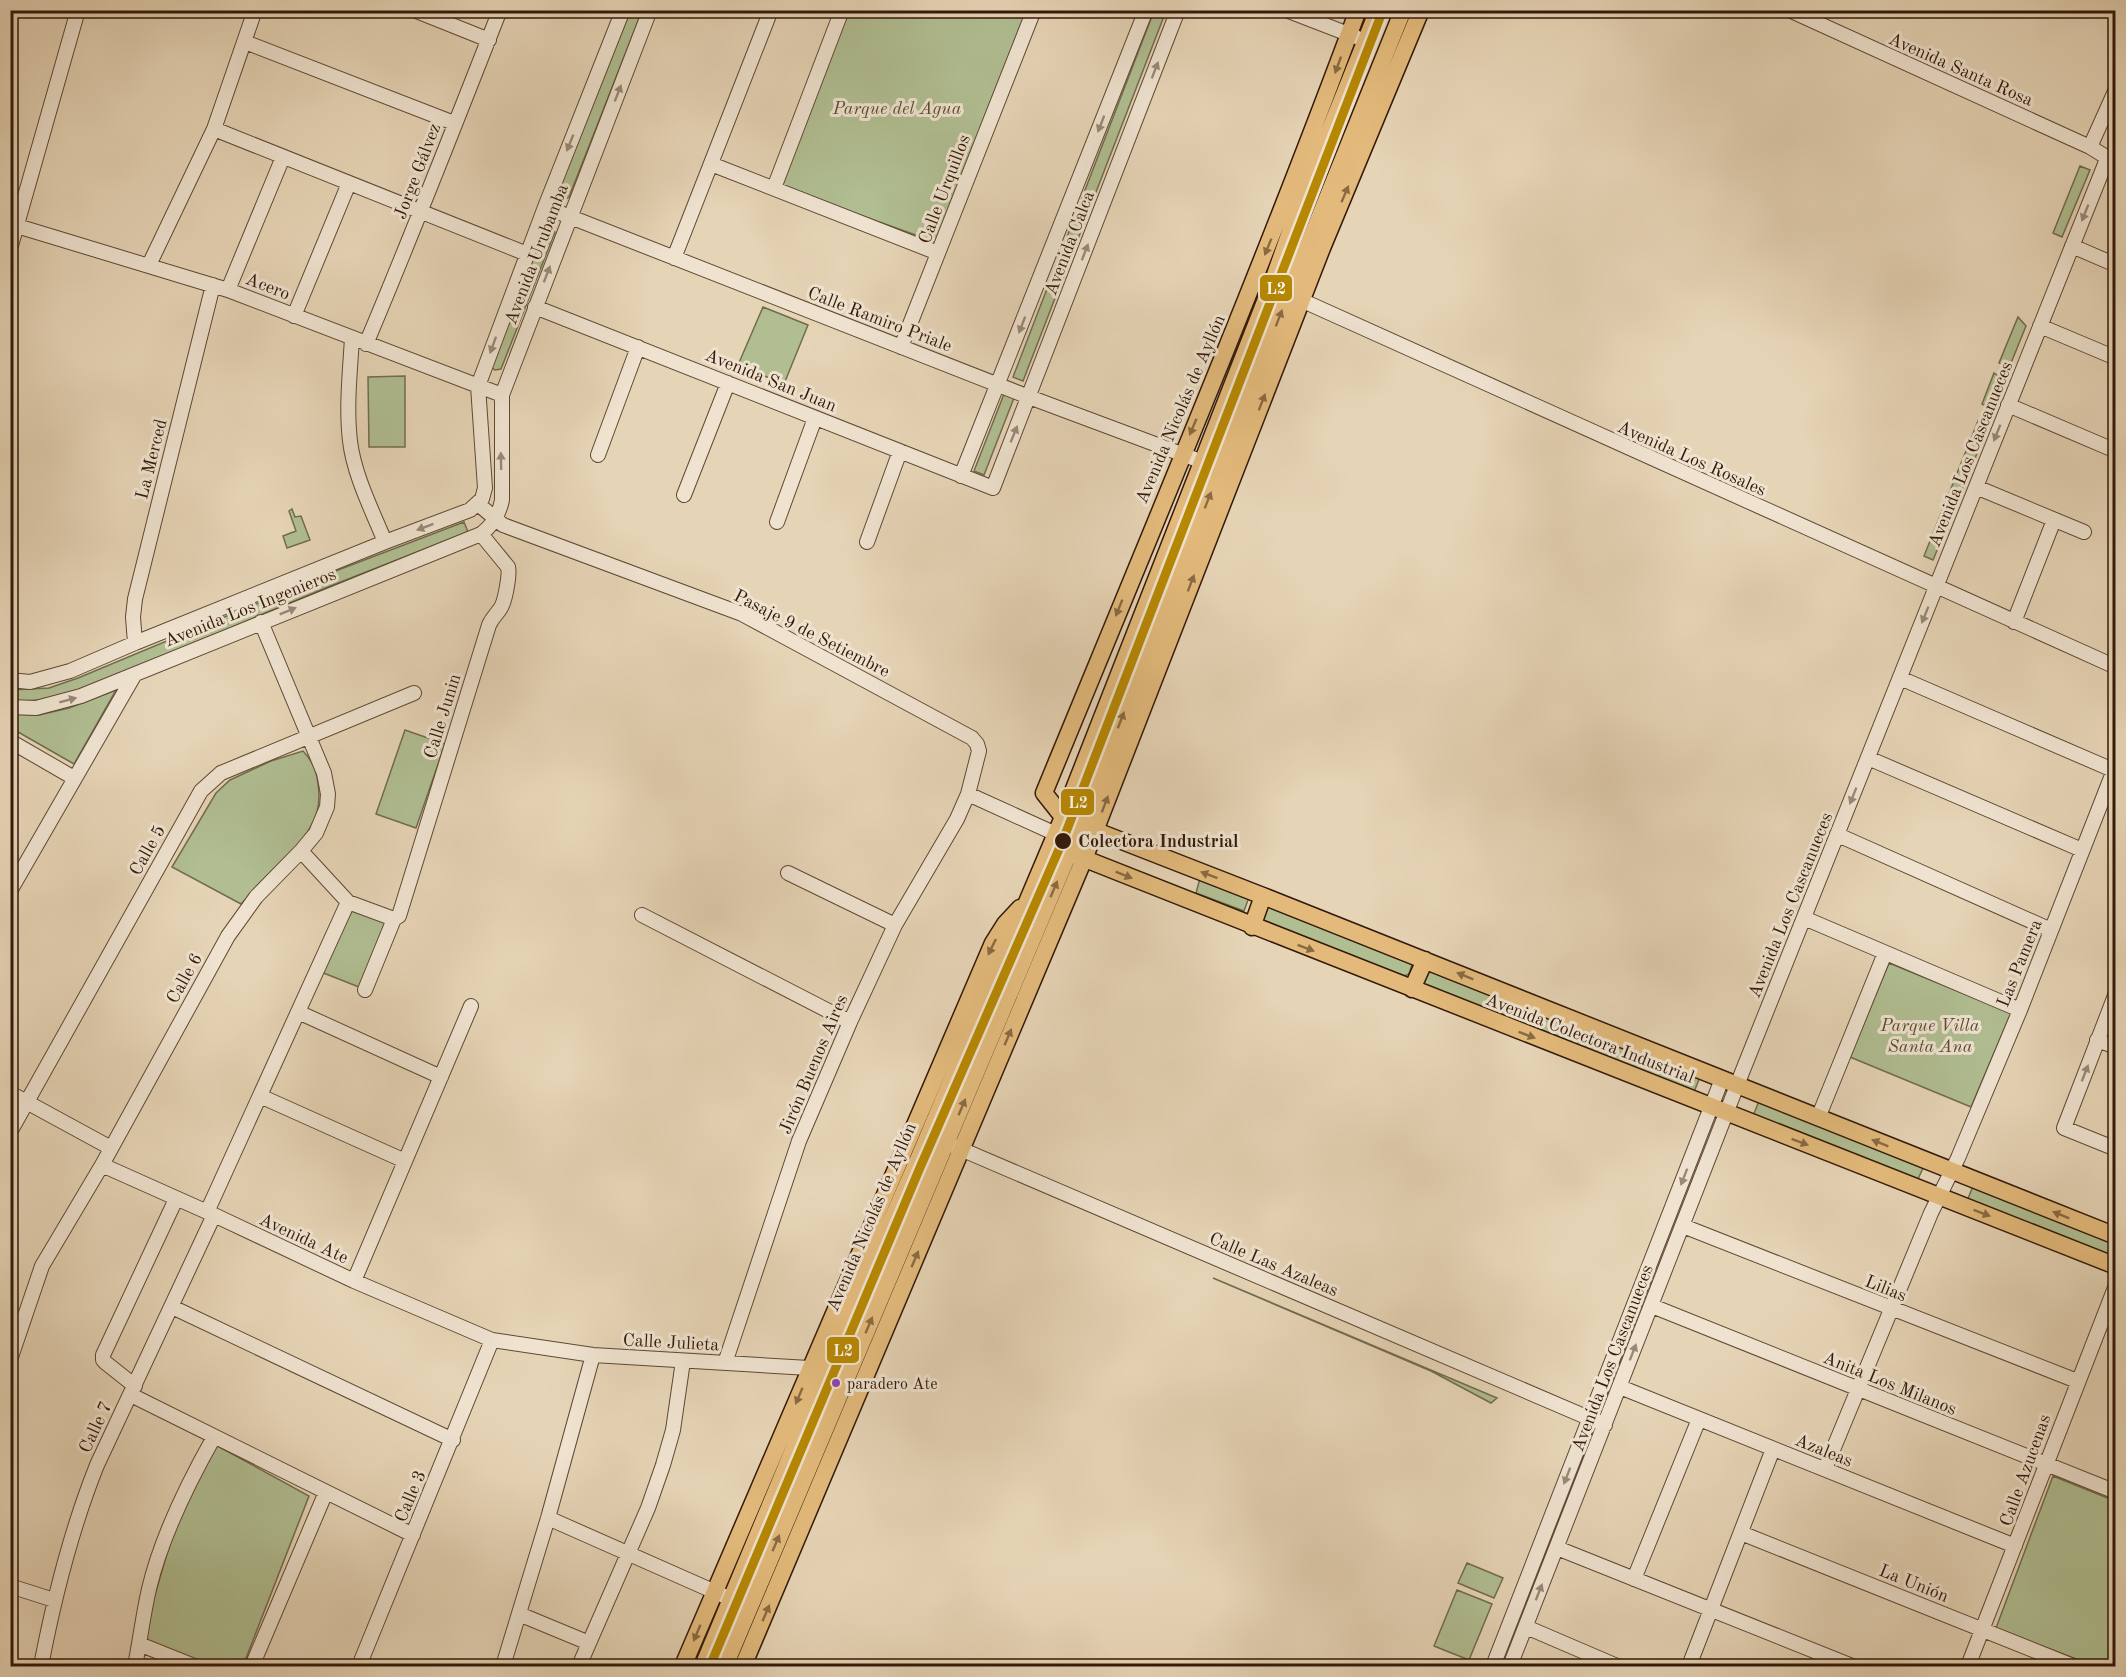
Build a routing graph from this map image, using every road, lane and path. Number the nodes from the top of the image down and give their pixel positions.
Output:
1 (78, 10) edge
2 (255, 10) edge
3 (414, 10) edge
4 (500, 10) edge
5 (622, 10) edge
6 (650, 10) edge
7 (771, 10) edge
8 (842, 10) edge
9 (1018, 10) edge
10 (1146, 10) edge
11 (1178, 10) edge
12 (1286, 10) edge
13 (1359, 10) edge
14 (1378, 10) edge
15 (1403, 10) edge
16 (1420, 10) edge
17 (1789, 10) edge
18 (1033, 13) edge
19 (1350, 34) junction
20 (489, 40) junction
21 (1367, 40) junction
22 (245, 42) junction
23 (2115, 89) edge
24 (454, 123) junction
25 (214, 129) junction
26 (1311, 138) junction
27 (2090, 147) junction
28 (283, 157) junction
29 (2111, 161) edge
30 (711, 164) junction
31 (349, 183) junction
32 (774, 188) junction
33 (1300, 204) junction
34 (545, 207) junction
35 (1322, 209) junction
36 (422, 212) junction
37 (569, 216) junction
38 (17, 226) junction
39 (2072, 246) junction
40 (1322, 248) junction
41 (10, 249) edge
42 (938, 253) junction
43 (527, 254) junction
44 (674, 258) junction
45 (149, 265) junction
46 (2115, 265) edge
47 (1254, 283) junction
48 (213, 285) junction
49 (1270, 289) junction
50 (228, 290) junction
51 (1294, 298) junction
52 (535, 307) junction
53 (294, 316) junction
54 (2040, 326) junction
55 (352, 338) junction
56 (366, 344) junction
57 (638, 347) junction
58 (901, 347) junction
59 (2115, 358) edge
60 (728, 383) junction
61 (998, 385) junction
62 (477, 386) junction
63 (502, 395) junction
64 (1029, 397) junction
65 (2008, 405) junction
66 (815, 418) junction
67 (900, 451) junction
68 (2115, 451) edge
69 (1182, 453) junction
70 (598, 455) dead end
71 (1203, 462) junction
72 (961, 476) junction
73 (1976, 487) junction
74 (993, 488) joint
75 (684, 495) dead end
76 (478, 504) junction
77 (496, 518) junction
78 (2054, 520) junction
79 (777, 522) dead end
80 (2084, 532) dead end
81 (481, 534) junction
82 (385, 542) junction
83 (867, 542) dead end
84 (1936, 587) junction
85 (261, 622) junction
86 (2014, 622) junction
87 (135, 643) junction
88 (2115, 667) edge
89 (135, 674) junction
90 (1900, 678) junction
91 (10, 680) edge
92 (1115, 685) junction
93 (414, 693) dead end
94 (1131, 694) junction
95 (10, 707) edge
96 (309, 737) junction
97 (10, 741) edge
98 (1868, 758) junction
99 (2114, 768) edge
100 (74, 778) junction
101 (968, 795) junction
102 (1063, 817) junction
103 (1088, 828) junction
104 (1838, 835) junction
105 (1053, 839) junction
106 (2082, 850) junction
107 (301, 851) junction
108 (1076, 856) junction
109 (788, 873) dead end
110 (10, 891) edge
111 (1263, 896) junction
112 (1028, 900) junction
113 (348, 902) junction
114 (642, 915) dead end
115 (1804, 918) junction
116 (395, 919) junction
117 (895, 925) junction
118 (1252, 927) junction
119 (2051, 930) junction
120 (1885, 953) junction
121 (1425, 960) junction
122 (1412, 989) junction
123 (365, 990) dead end
124 (2115, 993) edge
125 (471, 1006) dead end
126 (2020, 1010) junction
127 (298, 1012) junction
128 (850, 1022) junction
129 (2097, 1040) junction
130 (2115, 1047) edge
131 (441, 1077) junction
132 (1730, 1082) junction
133 (10, 1093) edge
134 (260, 1096) junction
135 (27, 1103) junction
136 (1719, 1110) junction
137 (1818, 1118) junction
138 (10, 1132) edge
139 (928, 1135) junction
140 (954, 1146) junction
141 (111, 1148) junction
142 (2115, 1149) edge
143 (405, 1161) junction
144 (102, 1165) junction
145 (1952, 1172) junction
146 (1939, 1197) junction
147 (176, 1199) junction
148 (211, 1214) junction
149 (1683, 1226) junction
150 (2115, 1236) edge
151 (2115, 1266) edge
152 (354, 1281) junction
153 (2115, 1285) edge
154 (1652, 1306) junction
155 (172, 1307) junction
156 (1892, 1310) junction
157 (492, 1340) junction
158 (593, 1355) junction
159 (10, 1360) edge
160 (683, 1361) junction
161 (725, 1363) junction
162 (818, 1370) junction
163 (848, 1373) junction
164 (2077, 1382) junction
165 (1620, 1387) junction
166 (133, 1390) junction
167 (1858, 1390) junction
168 (1590, 1419) junction
169 (1699, 1419) junction
170 (1605, 1425) junction
171 (214, 1437) junction
172 (453, 1440) junction
173 (1773, 1449) junction
174 (2045, 1464) junction
175 (1825, 1470) junction
176 (326, 1492) junction
177 (2115, 1492) edge
178 (548, 1518) junction
179 (1741, 1533) junction
180 (413, 1535) junction
181 (2015, 1546) junction
182 (1557, 1548) junction
183 (627, 1554) junction
184 (1634, 1579) junction
185 (10, 1586) edge
186 (715, 1593) junction
187 (731, 1599) junction
188 (54, 1600) junction
189 (1711, 1610) junction
190 (519, 1614) junction
191 (1526, 1627) junction
192 (1982, 1630) junction
193 (589, 1642) junction
194 (139, 1644) junction
195 (1602, 1664) edge
196 (41, 1666) edge
197 (135, 1666) edge
198 (194, 1666) edge
199 (252, 1666) edge
200 (359, 1666) edge
201 (503, 1666) edge
202 (579, 1666) edge
203 (683, 1666) edge
204 (703, 1666) edge
205 (724, 1666) edge
206 (743, 1666) edge
207 (1493, 1666) edge
208 (1510, 1666) edge
209 (1617, 1666) edge
210 (1689, 1666) edge
211 (1852, 1666) edge
212 (1968, 1666) edge
213 (2073, 1666) edge

1 - 38 street
2 - 22 street
3 - 20 street
4 - 20 street, Jorge Gálvez
5 -> 34 street, Avenida Urubamba
37 -> 6 street, Avenida Urubamba
7 - 30 street
8 - 32 street
9 - 18 street
10 -> 61 street, Avenida Calca
64 -> 11 street, Avenida Calca
12 - 19 street
13 - 19 main road, Avenida Nicolás de Ayllón
14 - 21 main road, Avenida Nicolás de Ayllón
15 - 35 main road
40 -> 16 main road
17 - 27 street, Avenida Santa Rosa
18 - 42 street, Calle Urquillos
19 - 21 street
19 -> 26 main road, Avenida Nicolás de Ayllón
20 - 24 street, Jorge Gálvez
21 - 33 main road, Avenida Nicolás de Ayllón
22 - 24 street
22 - 25 street
23 - 27 street
24 - 36 street, Jorge Gálvez
25 - 28 street
25 - 45 street
26 - 33 main road
26 -> 47 main road, Avenida Nicolás de Ayllón
27 - 29 street, Avenida Santa Rosa
28 - 31 street
28 - 50 street
29 -> 39 street, Avenida Los Cascanueces
30 - 32 street
30 - 44 street
31 - 36 street
31 - 53 street
32 - 42 street
33 - 49 main road, Avenida Nicolás de Ayllón
34 - 37 street, Calle Ramiro Priale
34 - 43 street, Avenida Urubamba
35 - 40 main road
35 - 51 main road
36 - 43 street
36 - 56 street, Jorge Gálvez
37 - 44 street, Calle Ramiro Priale
52 -> 37 street, Avenida Urubamba
38 - 41 street
38 - 45 street, Acero
39 - 46 street
39 - 54 street, Avenida Los Cascanueces
40 - 51 main road
42 - 58 street, Calle Urquillos
43 -> 62 street, Avenida Urubamba
44 - 58 street, Calle Ramiro Priale
45 - 48 street, Acero
47 - 49 street, Avenida Los Rosales
47 -> 69 main road, Avenida Nicolás de Ayllón
48 - 50 street, Acero
48 - 87 street, La Merced
49 - 51 street, Avenida Los Rosales
49 - 71 main road, Avenida Nicolás de Ayllón
50 - 53 street, Acero
51 - 84 street, Avenida Los Rosales
94 -> 51 main road
103 -> 51 main road
52 - 57 street, Avenida San Juan
52 - 63 street, Avenida Urubamba
53 - 55 street, Acero
54 - 59 street
54 - 65 street, Avenida Los Cascanueces
55 - 56 street, Acero
55 - 82 street
56 - 62 street, Acero
57 - 60 street, Avenida San Juan
57 - 70 street
58 - 61 street, Calle Ramiro Priale
60 - 66 street, Avenida San Juan
60 - 75 street
61 - 64 street, Calle Ramiro Priale
61 - 72 street, Avenida Calca
62 - 63 street, Acero
62 - 76 street, Avenida Urubamba
77 -> 63 street, Avenida Urubamba
64 - 69 street, Calle Ramiro Priale
74 -> 64 street, Avenida Calca
65 - 68 street
65 -> 73 street, Avenida Los Cascanueces
66 - 67 street, Avenida San Juan
66 - 79 street
67 - 72 street, Avenida San Juan
67 - 83 street
69 - 71 street, Calle Ramiro Priale
69 -> 102 main road, Avenida Nicolás de Ayllón
71 - 92 main road, Avenida Nicolás de Ayllón
72 - 74 street, Avenida San Juan
73 - 78 street
73 - 84 street, Avenida Los Cascanueces
76 - 77 street, Pasaje 9 de Setiembre
76 -> 82 street, Avenida Los Ingenieros
77 - 81 street, Avenida Los Ingenieros
77 - 101 street, Pasaje 9 de Setiembre
78 - 80 street
78 - 86 street
85 -> 81 street, Avenida Los Ingenieros
81 - 116 street, Calle Junin
82 - 87 street, Avenida Los Ingenieros
84 - 86 street, Avenida Los Rosales
84 -> 90 street, Avenida Los Cascanueces
85 - 89 street, Avenida Los Ingenieros
85 - 96 street, Calle 6
86 - 88 street, Avenida Los Rosales
87 - 91 street, Avenida Los Ingenieros
95 -> 89 street, Avenida Los Ingenieros
89 - 100 street
90 - 98 street, Avenida Los Cascanueces
90 - 99 street
92 - 94 main road
92 - 102 main road, Avenida Nicolás de Ayllón
93 - 96 street, Calle 5
103 -> 94 main road
96 - 107 street, Calle 6
96 - 135 street, Calle 5
97 - 100 street
98 -> 104 street, Avenida Los Cascanueces
98 - 106 street
99 - 106 street, Las Pamera
100 - 110 street
101 - 105 street
101 - 117 street, Jirón Buenos Aires
102 - 103 main road, Avenida Colectora Industrial
102 - 105 main road, Avenida Nicolás de Ayllón
103 - 108 main road
111 -> 103 main road, Avenida Colectora Industrial
104 - 115 street, Avenida Los Cascanueces
104 - 119 street
105 - 108 main road, Avenida Colectora Industrial
105 - 112 main road, Avenida Nicolás de Ayllón
106 - 119 street, Las Pamera
107 - 113 street
107 - 141 street, Calle 6
108 -> 118 main road, Avenida Colectora Industrial
140 -> 108 main road
109 - 117 street
111 - 118 main road
111 - 121 main road, Avenida Colectora Industrial
112 - 139 main road, Avenida Nicolás de Ayllón
112 -> 162 main road
113 - 116 street
113 - 127 street, Calle 7
114 - 128 street
115 - 120 street
115 - 132 street, Avenida Los Cascanueces
116 - 123 street
117 - 128 street, Jirón Buenos Aires
118 -> 122 main road, Avenida Colectora Industrial
119 - 126 street, Las Pamera
120 - 126 street
120 - 137 street
121 - 122 main road
132 -> 121 main road, Avenida Colectora Industrial
122 -> 136 main road, Avenida Colectora Industrial
124 - 129 street
125 - 131 street
126 - 145 street, Las Pamera
127 - 131 street
127 - 134 street, Calle 7
128 - 161 street, Jirón Buenos Aires
129 - 130 street
142 -> 129 street
131 - 143 street
132 - 136 street, Avenida Los Cascanueces
132 - 137 main road, Avenida Colectora Industrial
133 - 135 street
134 - 143 street
134 - 148 street, Calle 7
135 - 138 street, Calle 5
135 - 141 street
136 -> 146 main road, Avenida Colectora Industrial
136 - 149 street, Avenida Los Cascanueces
136 -> 168 street, Avenida Los Cascanueces
145 -> 137 main road, Avenida Colectora Industrial
139 - 140 street, Calle Las Azaleas
139 - 162 main road, Avenida Nicolás de Ayllón
163 -> 140 main road
140 - 168 street, Calle Las Azaleas
206 -> 140 main road
141 - 144 street, Calle 6
143 - 152 street
144 - 147 street, Avenida Ate
144 - 159 street, Calle 6
145 - 146 street, Las Pamera
150 -> 145 main road, Avenida Colectora Industrial
146 -> 151 main road, Avenida Colectora Industrial
146 - 156 street, Las Pamera
147 - 148 street, Avenida Ate
147 - 166 street
148 - 152 street, Avenida Ate
148 - 155 street, Calle 7
149 - 154 street, Avenida Los Cascanueces
149 - 156 street, Lilias
152 - 157 street, Avenida Ate
153 - 164 street, Calle Azucenas
165 -> 154 street, Avenida Los Cascanueces
154 - 167 street, Anita Los Milanos
155 - 166 street, Calle 7
155 - 172 street
156 - 164 street, Lilias
156 - 167 street, Las Pamera
157 - 158 street, Calle Julieta
157 - 172 street, Calle 3
158 - 160 street, Calle Julieta
158 - 178 street
160 - 161 street, Calle Julieta
160 - 183 street
161 - 162 street, Calle Julieta
162 - 163 street, Calle Julieta
162 -> 186 main road
162 - 187 main road, Avenida Nicolás de Ayllón
205 -> 163 main road
164 - 174 street, Calle Azucenas
165 - 169 street, Azaleas
165 - 170 street, Avenida Los Cascanueces
166 - 171 street
166 - 188 street, Calle 7
167 - 174 street, Anita Los Milanos
167 - 175 street, Las Pamera
168 - 170 street, Calle Las Azaleas
168 -> 207 street, Avenida Los Cascanueces
169 - 173 street, Azaleas
169 - 184 street
170 - 182 street, Avenida Los Cascanueces
171 - 176 street
171 - 194 street
172 - 180 street, Calle 3
173 - 175 street, Azaleas
173 - 179 street
174 - 177 street, Anita Los Milanos
174 - 181 street, Calle Azucenas
175 - 181 street, Azaleas
176 - 180 street
176 - 199 street
178 - 183 street
178 - 190 street
179 - 189 street
179 - 192 street, La Unión
180 - 200 street, Calle 3
181 - 192 street, Calle Azucenas
182 - 184 street
191 -> 182 street, Avenida Los Cascanueces
183 - 186 street
183 - 193 street
184 - 189 street
185 - 188 street
186 - 187 street
186 -> 203 main road
187 - 204 main road, Avenida Nicolás de Ayllón
188 - 196 street, Calle 7
189 - 210 street
189 - 211 street
190 - 193 street
190 - 201 street
191 - 195 street
191 - 208 street, Avenida Los Cascanueces
192 - 212 street, Calle Azucenas
192 - 213 street, La Unión
193 - 202 street
194 - 197 street
194 - 198 street
195 - 209 street

